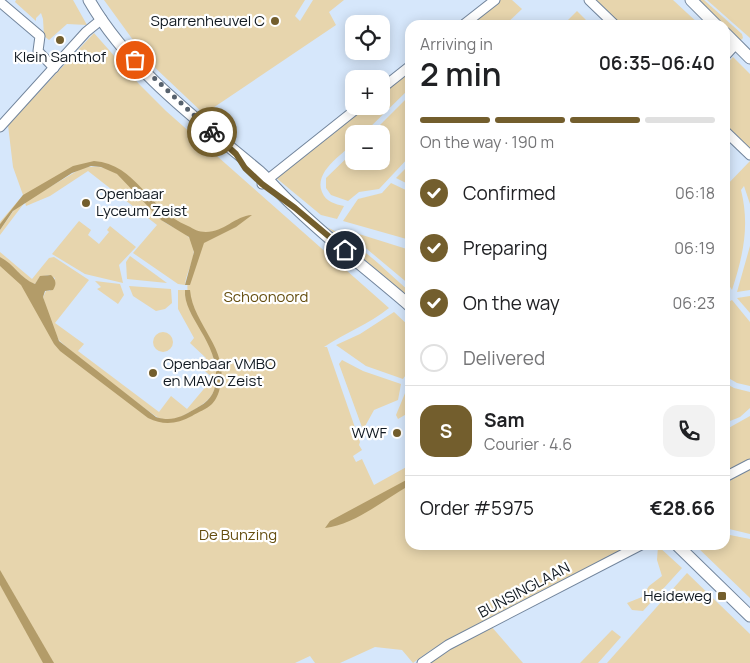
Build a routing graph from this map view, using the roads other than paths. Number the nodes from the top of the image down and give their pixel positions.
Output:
1 (90, 0) edge
2 (495, 0) edge
3 (589, 0) edge
4 (691, 0) edge
5 (0, 2) edge
6 (102, 19) junction
7 (469, 20) edge
8 (610, 20) edge
9 (711, 20) edge
10 (730, 38) edge
11 (736, 44) junction
12 (730, 51) edge
13 (750, 58) edge
14 (54, 68) junction
15 (405, 70) edge
16 (390, 82) edge
17 (349, 115) edge
18 (0, 127) edge
19 (730, 136) edge
20 (750, 155) edge
21 (265, 181) junction
22 (405, 302) edge
23 (750, 464) edge
24 (730, 475) edge
25 (631, 550) edge
26 (682, 550) edge
27 (750, 616) edge
28 (422, 663) edge

1 - 6 main road
2 - 7 street
3 - 8 street
4 - 9 main road
5 - 14 street
6 - 14 street
6 - 21 main road
10 - 11 main road
11 - 12 street
11 - 13 main road
14 - 18 street
15 - 16 street
17 - 21 street
19 - 20 street
21 - 22 main road
23 - 24 street
25 - 28 street, BUNSINGLAAN
26 - 27 main road

